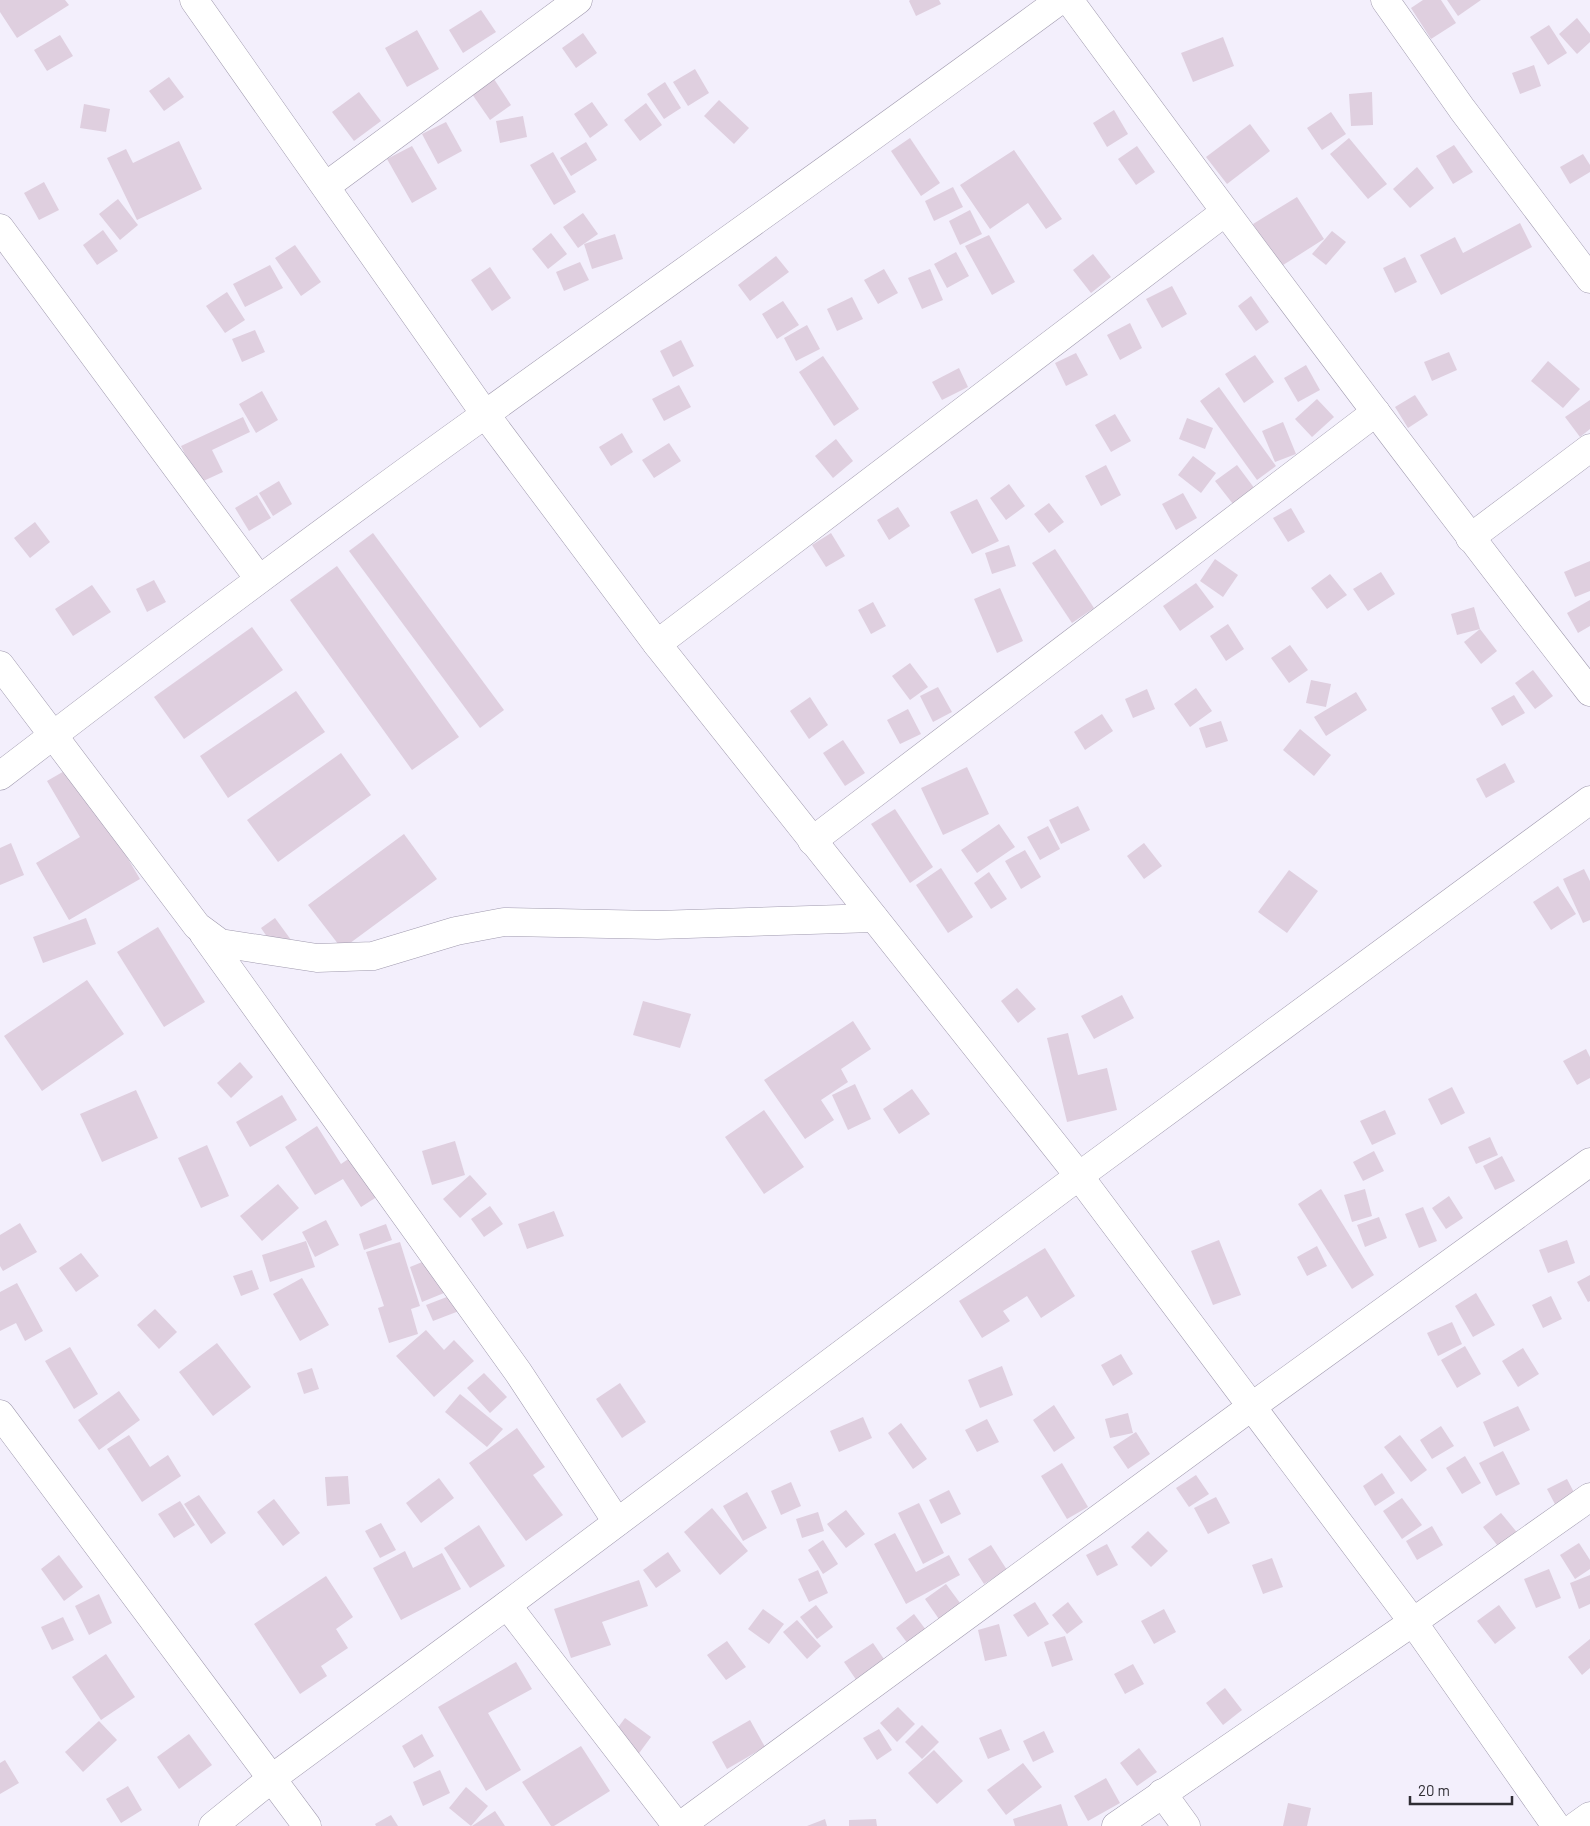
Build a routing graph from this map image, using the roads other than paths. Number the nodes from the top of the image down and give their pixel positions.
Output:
1 (194, 0) edge
2 (578, 0) edge
3 (1060, 0) edge
4 (1069, 0) edge
5 (1385, 0) edge
6 (326, 186) junction
7 (1224, 212) junction
8 (0, 228) edge
9 (1590, 279) edge
10 (1376, 412) junction
11 (485, 414) junction
12 (1590, 448) edge
13 (1470, 538) junction
14 (259, 579) junction
15 (657, 644) junction
16 (0, 665) edge
17 (1590, 692) edge
18 (53, 735) junction
19 (0, 776) edge
20 (1590, 800) edge
21 (812, 841) junction
22 (874, 918) junction
23 (197, 926) junction
24 (1590, 1162) edge
25 (1079, 1176) junction
26 (1250, 1407) junction
27 (0, 1414) edge
28 (1590, 1496) edge
29 (617, 1522) junction
30 (507, 1605) junction
31 (1413, 1622) junction
32 (271, 1779) junction
33 (1162, 1793) junction
34 (1590, 1816) edge
35 (213, 1826) edge
36 (307, 1826) edge
37 (679, 1826) edge
38 (1116, 1826) edge
39 (1186, 1826) edge
40 (1556, 1826) edge
41 (1576, 1826) edge

1 - 6 street
2 - 6 street
3 - 11 street
4 - 7 street
5 - 9 street
6 - 11 street
7 - 10 street
7 - 15 street
8 - 14 street
10 - 13 street
10 - 21 street
11 - 14 street
11 - 15 street
12 - 13 street
13 - 17 street
14 - 18 street
15 - 21 street
16 - 18 street
18 - 19 street
18 - 23 street
20 - 25 street
21 - 22 street
22 - 23 street
22 - 25 street
23 - 29 street
24 - 26 street
25 - 26 street
25 - 29 street
26 - 31 street
26 - 37 street
27 - 32 street
28 - 31 street
29 - 30 street
30 - 32 street
30 - 37 street
31 - 33 street
31 - 40 street
32 - 35 street
32 - 36 street
33 - 38 street
33 - 39 street
34 - 41 street

